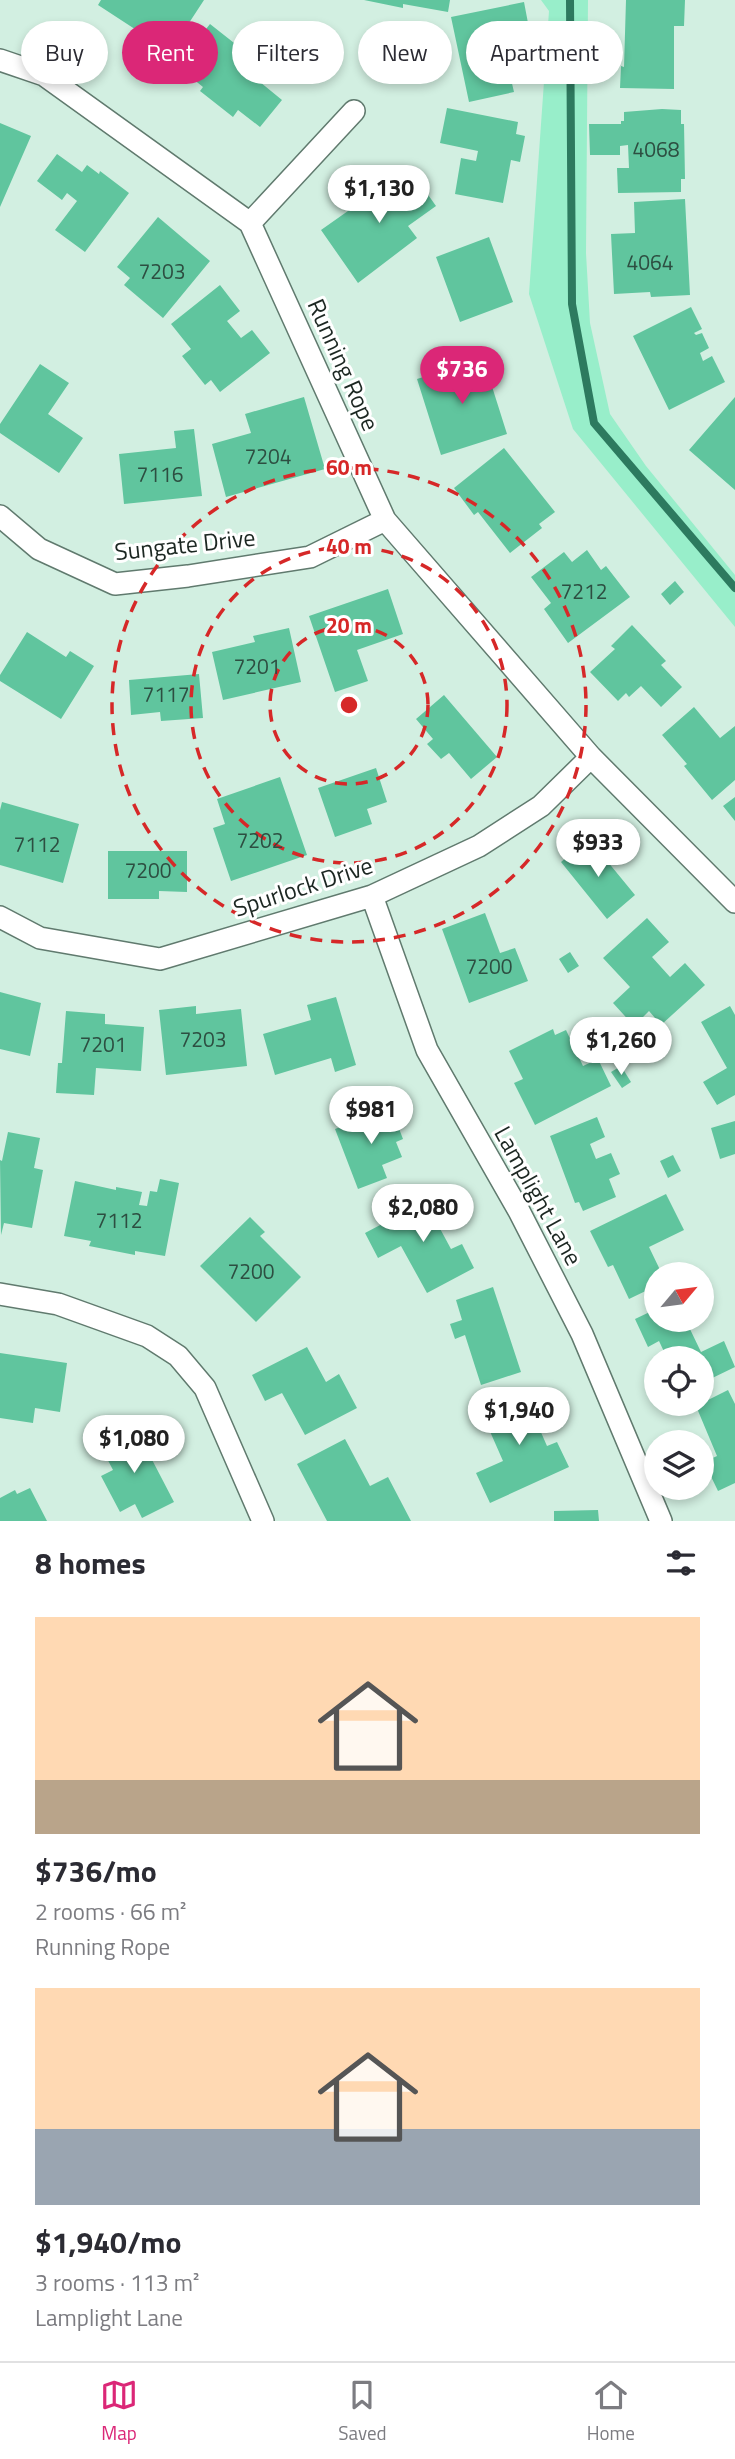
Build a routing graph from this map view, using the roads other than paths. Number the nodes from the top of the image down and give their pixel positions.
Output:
1 (0, 61) edge
2 (354, 111) dead end
3 (250, 223) junction
4 (0, 516) edge
5 (385, 520) junction
6 (591, 757) junction
7 (372, 895) junction
8 (735, 902) edge
9 (0, 916) edge
10 (0, 1294) edge
11 (263, 1521) edge
12 (661, 1521) edge

1 - 3 street, Running Rope
2 - 3 street
3 - 5 street, Running Rope
4 - 5 street, Sungate Drive
5 - 6 street, Running Rope
6 - 7 street, Spurlock Drive
6 - 8 street, Running Rope
7 - 9 street, Spurlock Drive
7 - 12 street, Lamplight Lane
10 - 11 street

